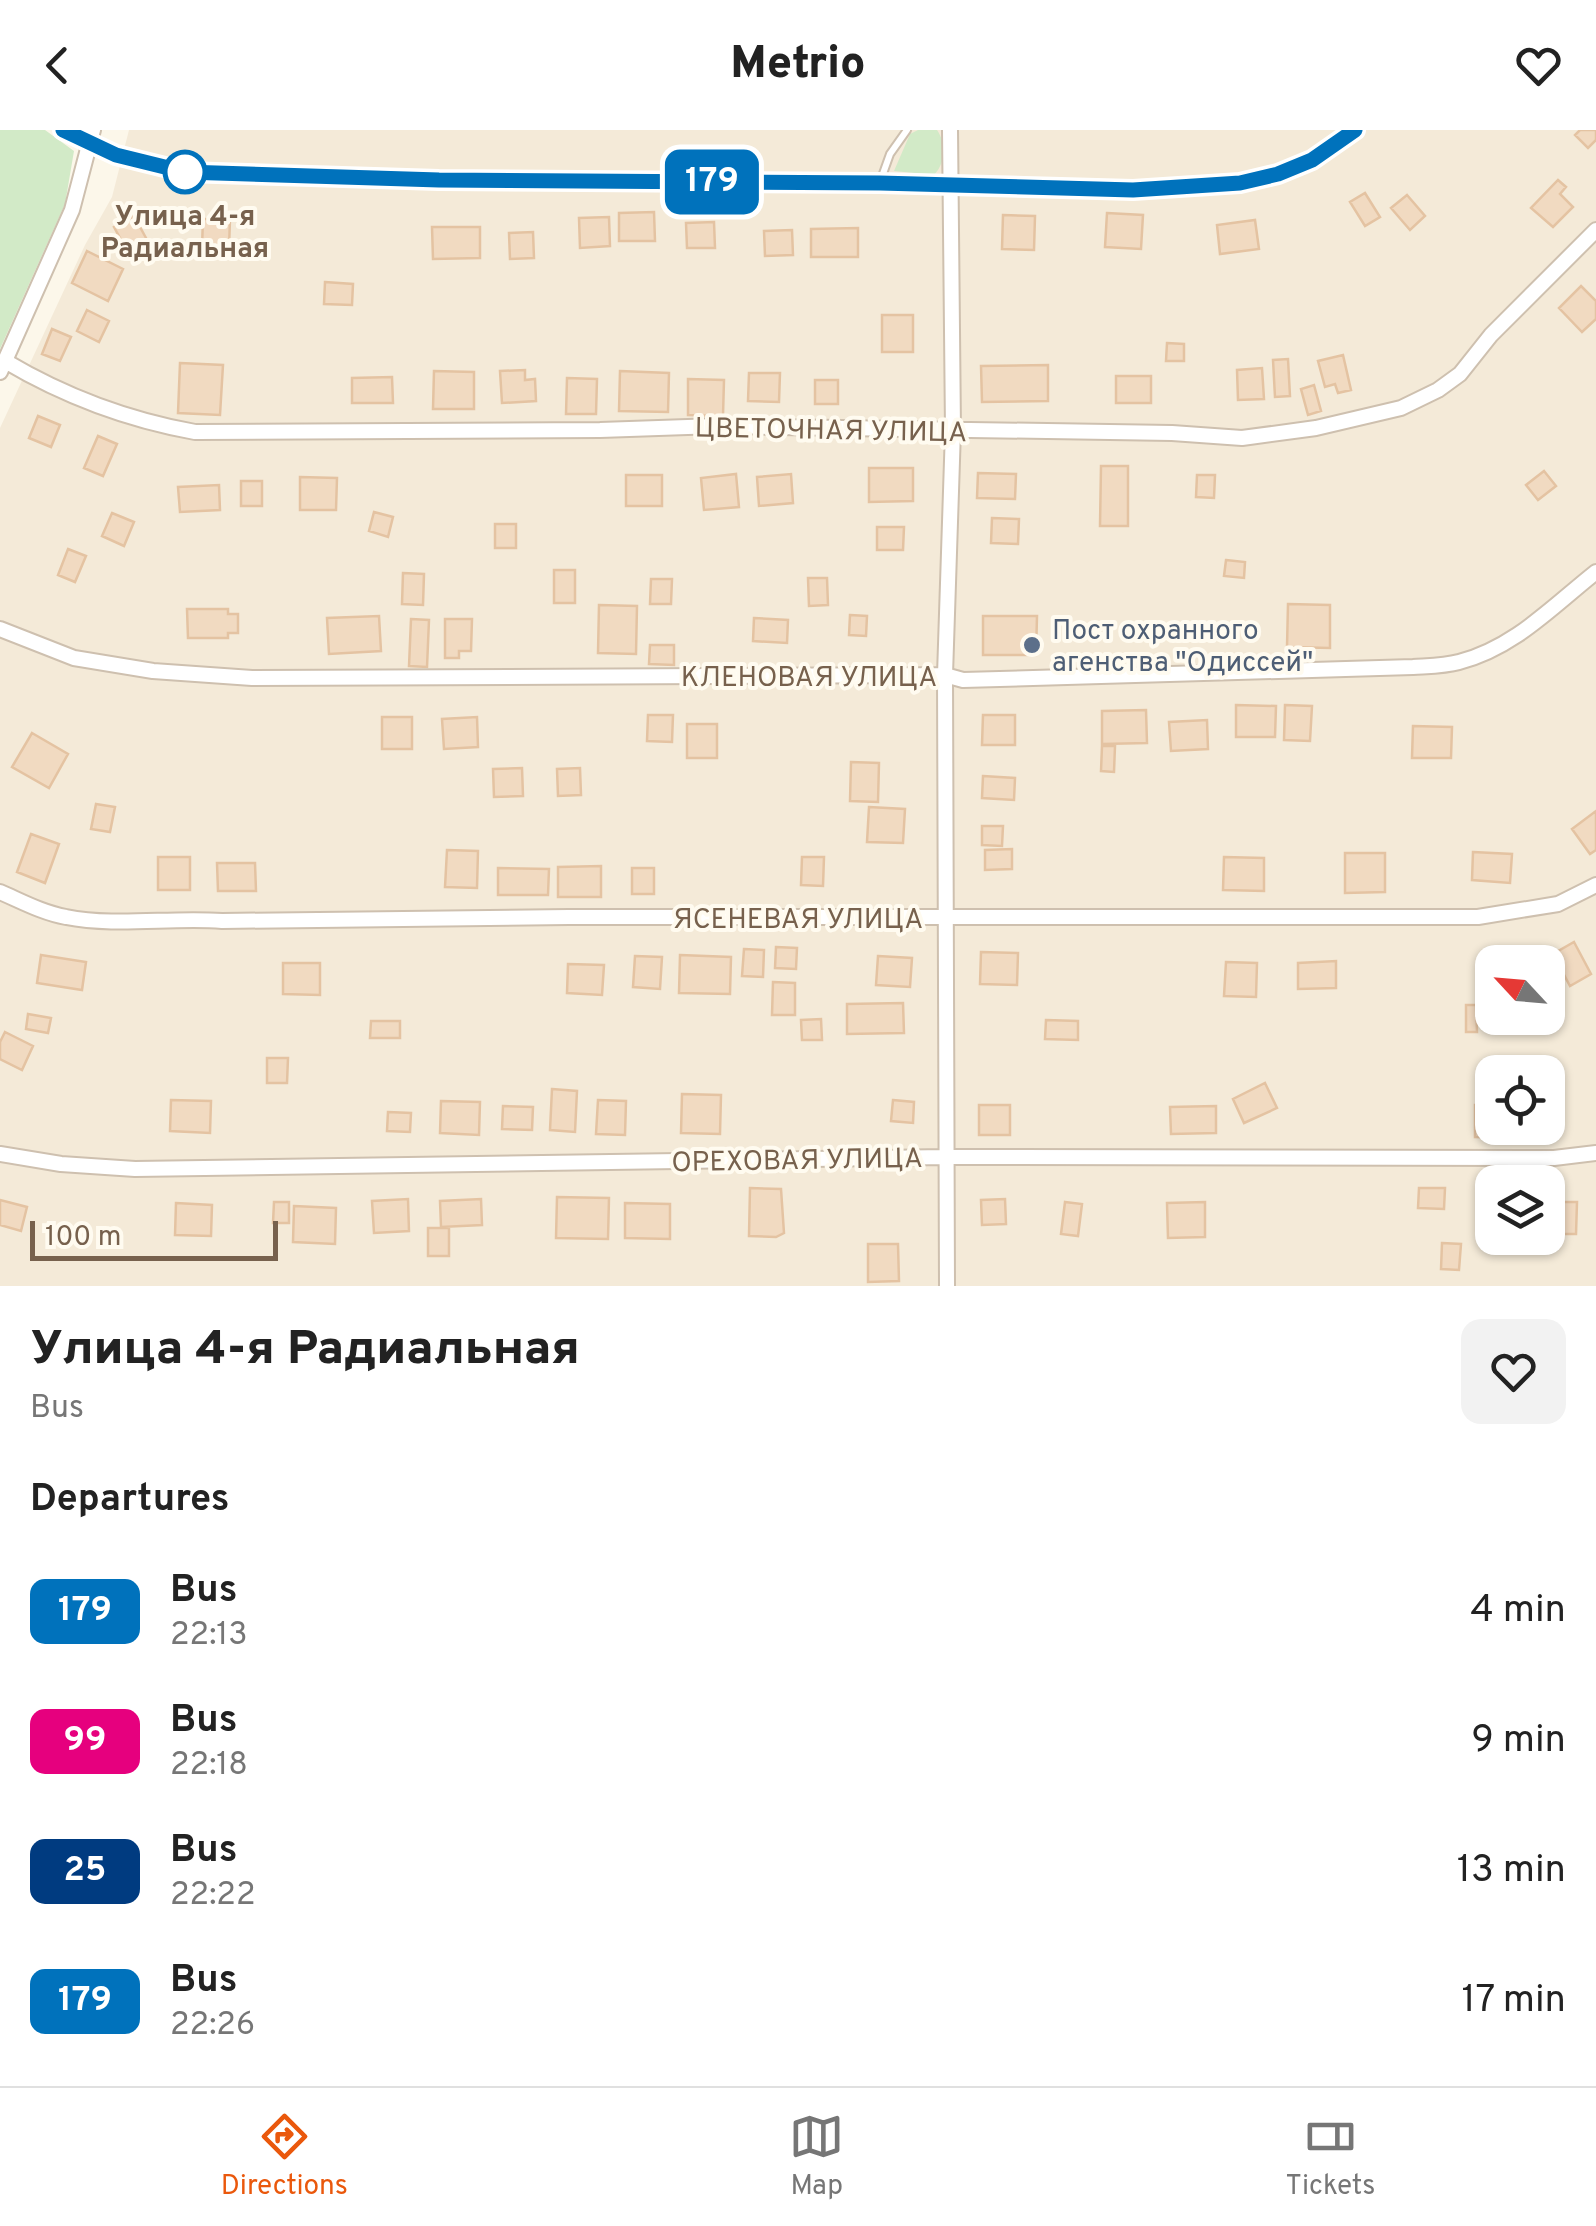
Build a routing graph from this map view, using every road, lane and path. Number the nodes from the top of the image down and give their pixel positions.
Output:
1 (63, 130) edge
2 (906, 130) edge
3 (950, 130) edge
4 (1355, 130) edge
5 (92, 137) edge
6 (880, 183) junction
7 (950, 187) junction
8 (1596, 230) edge
9 (2, 367) edge
10 (954, 430) junction
11 (1596, 572) edge
12 (0, 630) edge
13 (945, 676) junction
14 (1596, 884) edge
15 (0, 892) edge
16 (945, 918) junction
17 (1596, 1153) edge
18 (0, 1154) edge
19 (945, 1157) junction
20 (947, 1286) edge

1 - 5 street
2 - 6 lane
3 - 7 street
4 - 7 street
5 - 6 street
5 - 9 street
6 - 7 street
7 - 10 street
8 - 10 street, ЦВЕТОЧНАЯ УЛИЦА
9 - 10 street, ЦВЕТОЧНАЯ УЛИЦА
10 - 13 street
11 - 13 street, КЛЕНОВАЯ УЛИЦА
12 - 13 street, КЛЕНОВАЯ УЛИЦА
13 - 16 street
14 - 16 street, ЯСЕНЕВАЯ УЛИЦА
15 - 16 street, ЯСЕНЕВАЯ УЛИЦА
16 - 19 street
17 - 19 street, ОРЕХОВАЯ УЛИЦА
18 - 19 street, ОРЕХОВАЯ УЛИЦА
19 - 20 street

